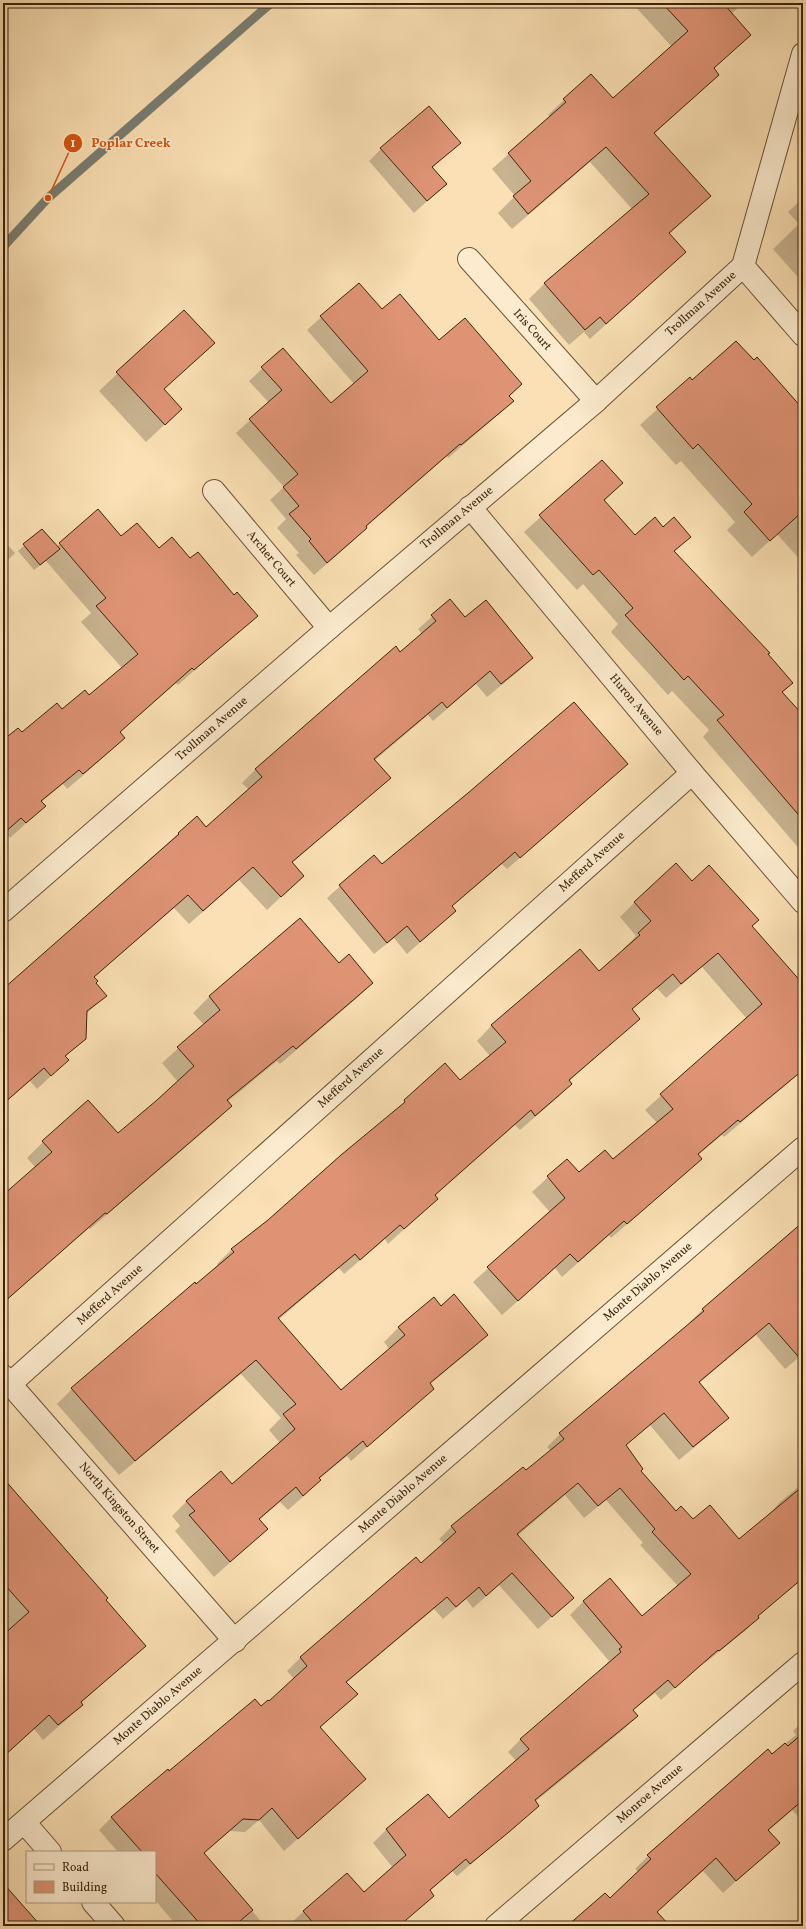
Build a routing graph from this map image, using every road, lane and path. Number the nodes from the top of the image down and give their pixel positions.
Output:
1 (803, 54) edge
2 (469, 259) dead end
3 (743, 266) junction
4 (803, 334) edge
5 (596, 401) junction
6 (214, 491) dead end
7 (470, 507) junction
8 (329, 628) junction
9 (692, 773) junction
10 (803, 902) edge
11 (3, 911) edge
12 (803, 1148) edge
13 (7, 1380) edge
14 (234, 1641) junction
15 (803, 1663) edge
16 (24, 1822) junction
17 (3, 1840) edge
18 (49, 1851) edge
19 (94, 1903) edge
20 (114, 1926) edge
21 (496, 1926) edge

1 - 3 street, Trollman Avenue
2 - 5 street, Iris Court
3 - 4 street
3 - 5 street, Trollman Avenue
5 - 7 street, Trollman Avenue
6 - 8 street, Archer Court
7 - 8 street, Trollman Avenue
7 - 9 street, Huron Avenue
8 - 11 street, Trollman Avenue
9 - 10 street, Huron Avenue
9 - 13 street, Mefferd Avenue
12 - 14 street, Monte Diablo Avenue
13 - 14 street, North Kingston Street
14 - 16 street, Monte Diablo Avenue
15 - 21 street, Monroe Avenue
16 - 17 street, Monte Diablo Avenue
16 - 18 street
19 - 20 street

